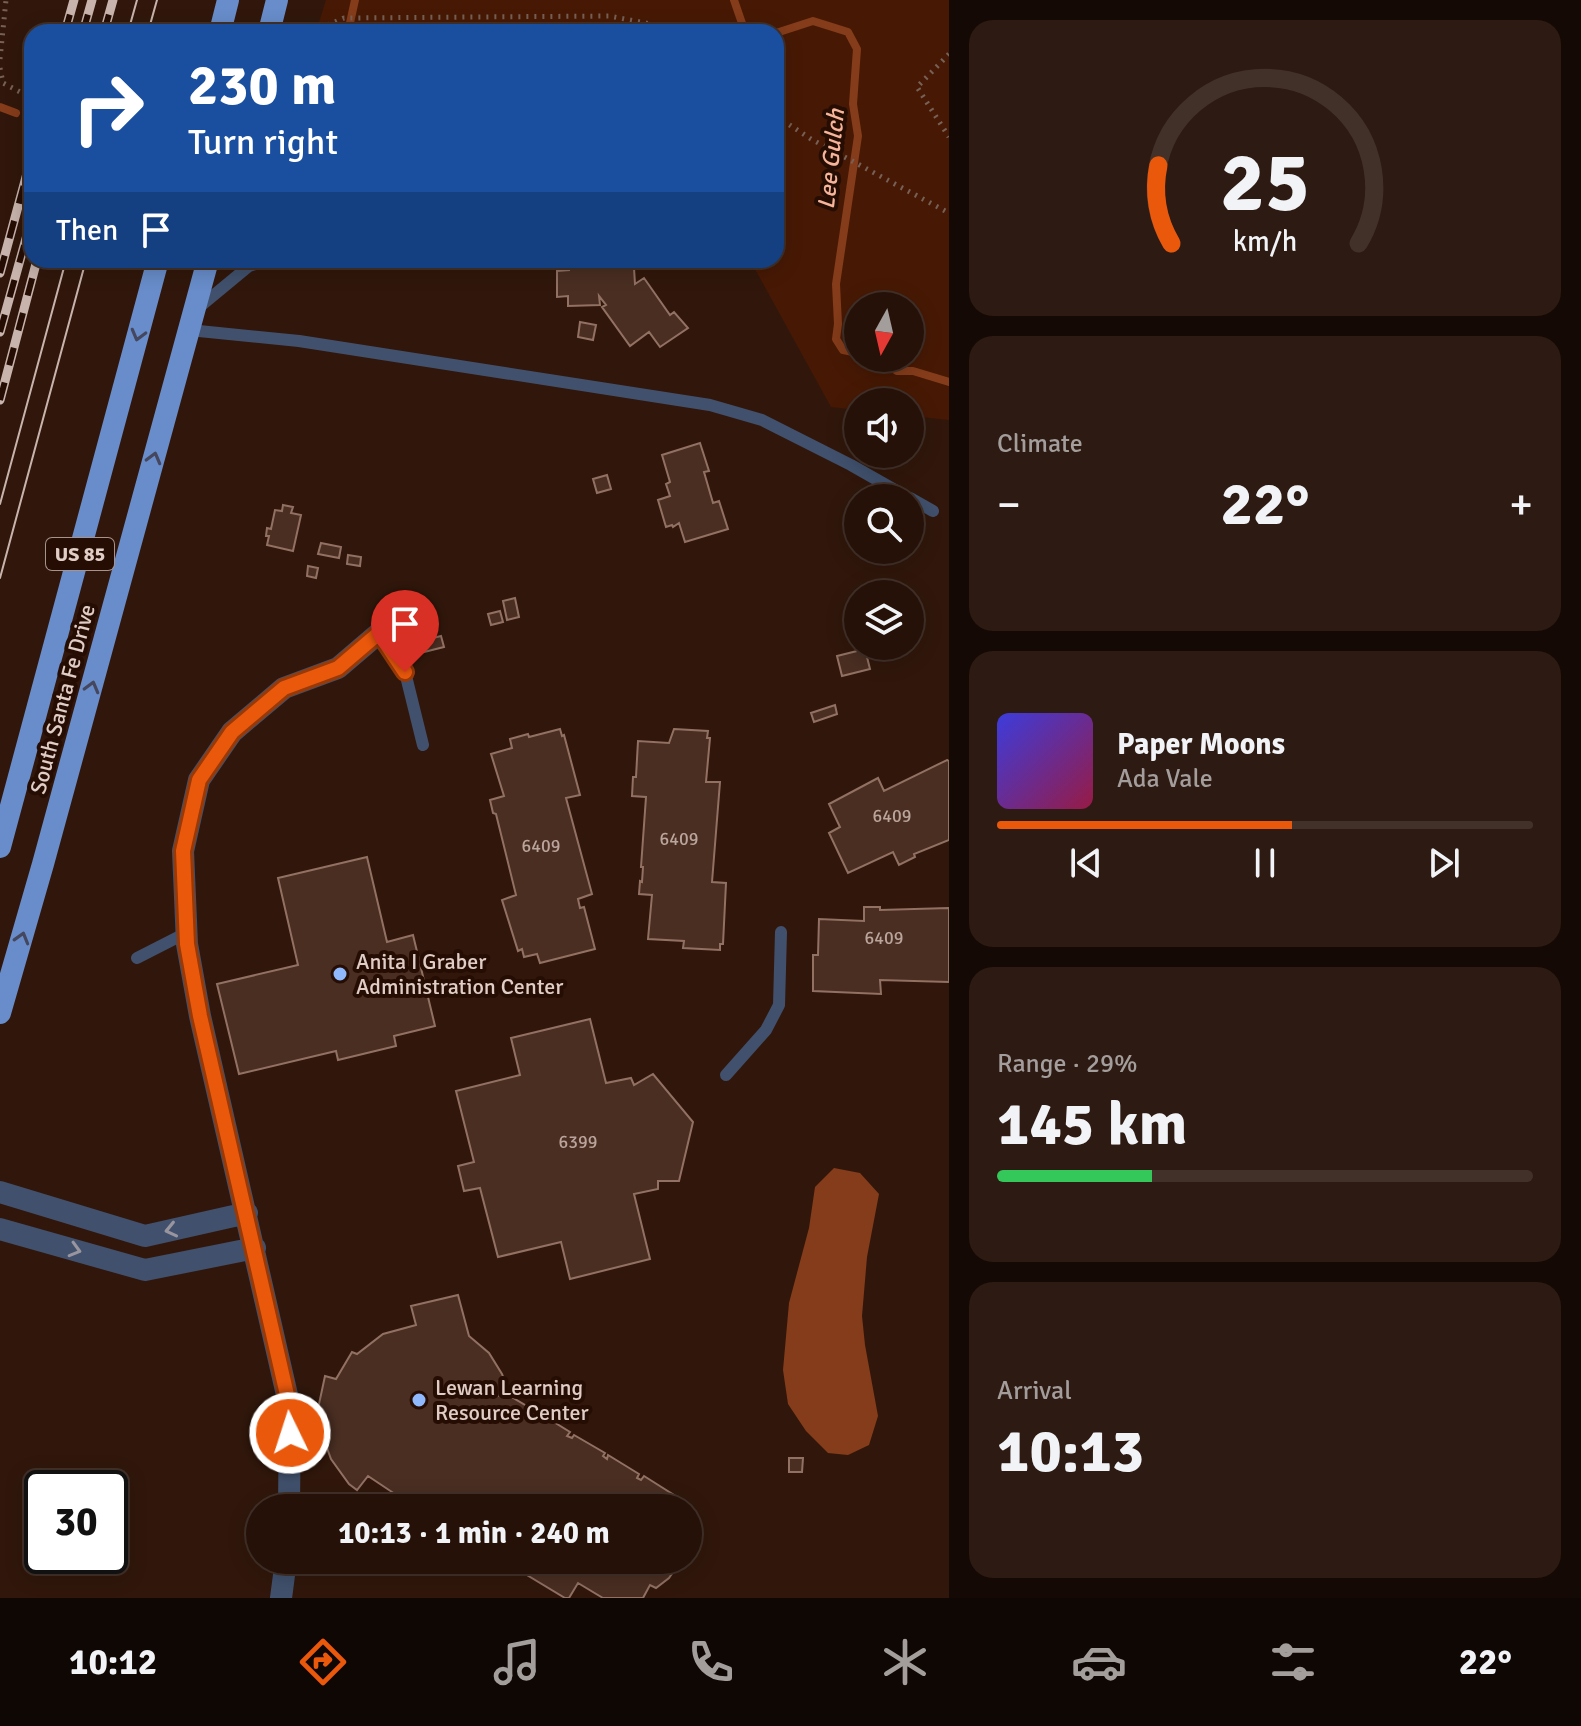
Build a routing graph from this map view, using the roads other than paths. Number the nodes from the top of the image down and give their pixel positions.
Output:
1 (228, 0) edge
2 (277, 0) edge
3 (222, 24) edge
4 (271, 24) edge
5 (156, 268) edge
6 (206, 268) edge
7 (247, 268) edge
8 (192, 321) junction
9 (883, 484) edge
10 (924, 506) edge
11 (933, 511) dead end
12 (379, 633) joint
13 (423, 745) dead end
14 (0, 847) edge
15 (781, 932) dead end
16 (186, 933) junction
17 (137, 958) dead end
18 (0, 1013) edge
19 (726, 1075) dead end
20 (0, 1192) edge
21 (247, 1213) junction
22 (0, 1229) edge
23 (255, 1248) junction
24 (289, 1494) edge
25 (284, 1574) edge
26 (281, 1598) edge

1 - 3 highway
2 - 4 highway
5 -> 14 highway, South Santa Fe Drive / US 85
6 - 8 highway, South Santa Fe Drive / US 85
7 - 8 lane
8 - 9 lane
18 -> 8 highway, South Santa Fe Drive / US 85
10 - 11 lane
12 - 13 lane
12 - 16 street
15 - 19 lane
16 - 17 lane
16 - 21 street
21 -> 20 street
21 - 23 street
22 -> 23 street
23 - 24 street
25 - 26 street

